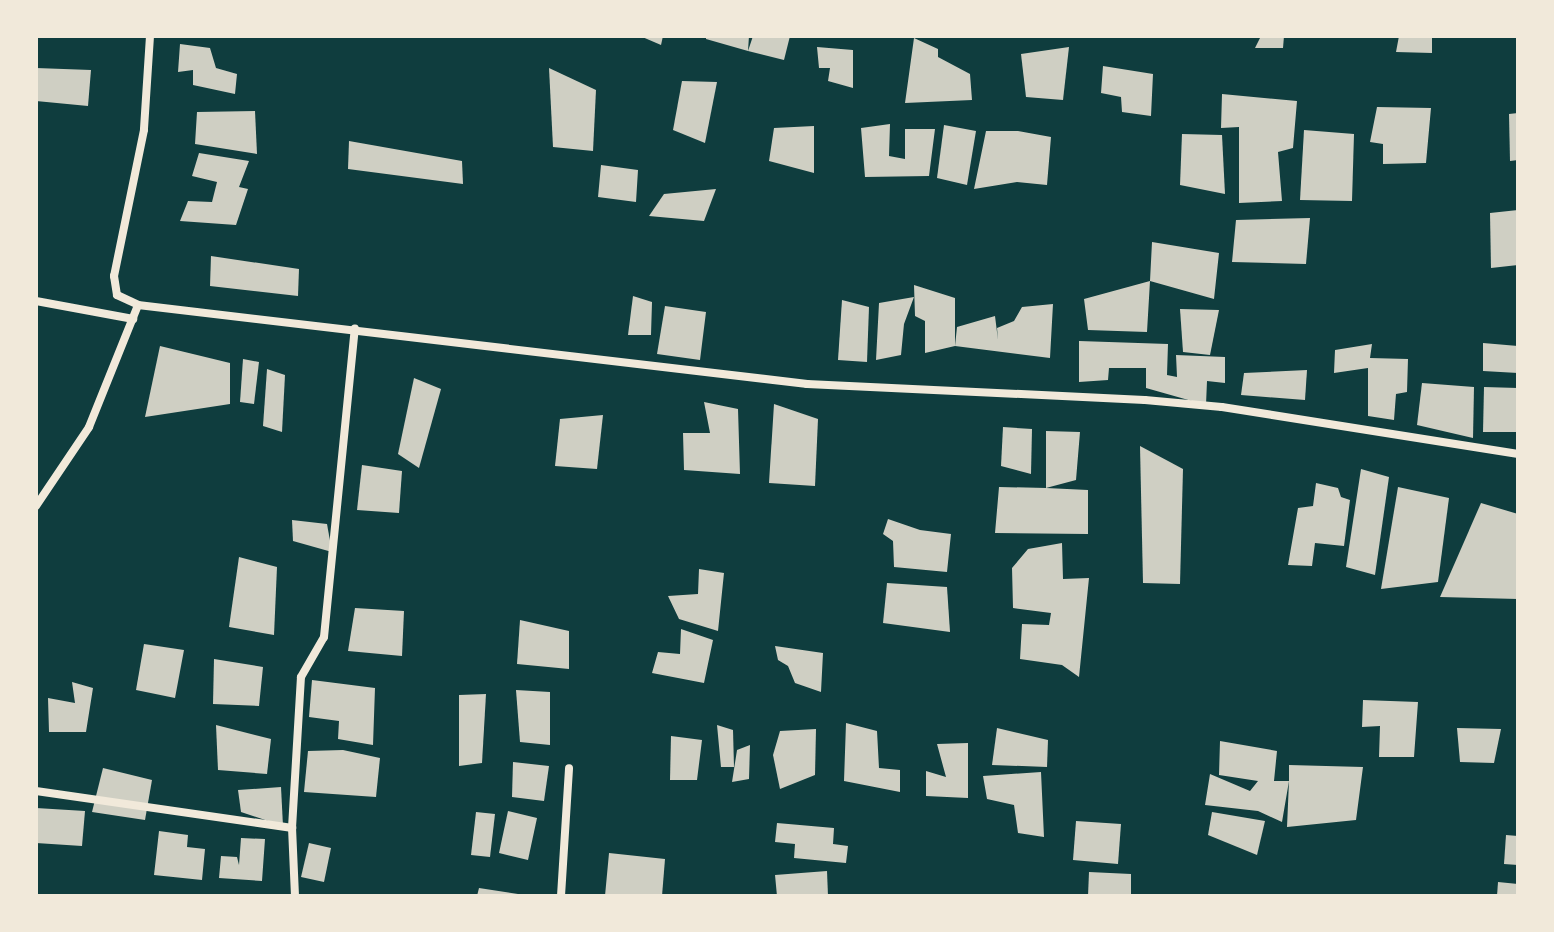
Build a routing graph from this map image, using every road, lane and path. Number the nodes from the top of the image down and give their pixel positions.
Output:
1 (150, 36) edge
2 (36, 301) edge
3 (138, 305) junction
4 (133, 319) junction
5 (355, 329) junction
6 (1518, 454) edge
7 (36, 506) edge
8 (569, 768) dead end
9 (36, 791) edge
10 (292, 828) junction
11 (295, 896) edge
12 (561, 896) edge

1 - 3 street
2 - 4 street
3 - 4 street
3 - 5 street
4 - 7 street
5 - 6 street
5 - 10 street
8 - 12 street
9 - 10 street
10 - 11 street

